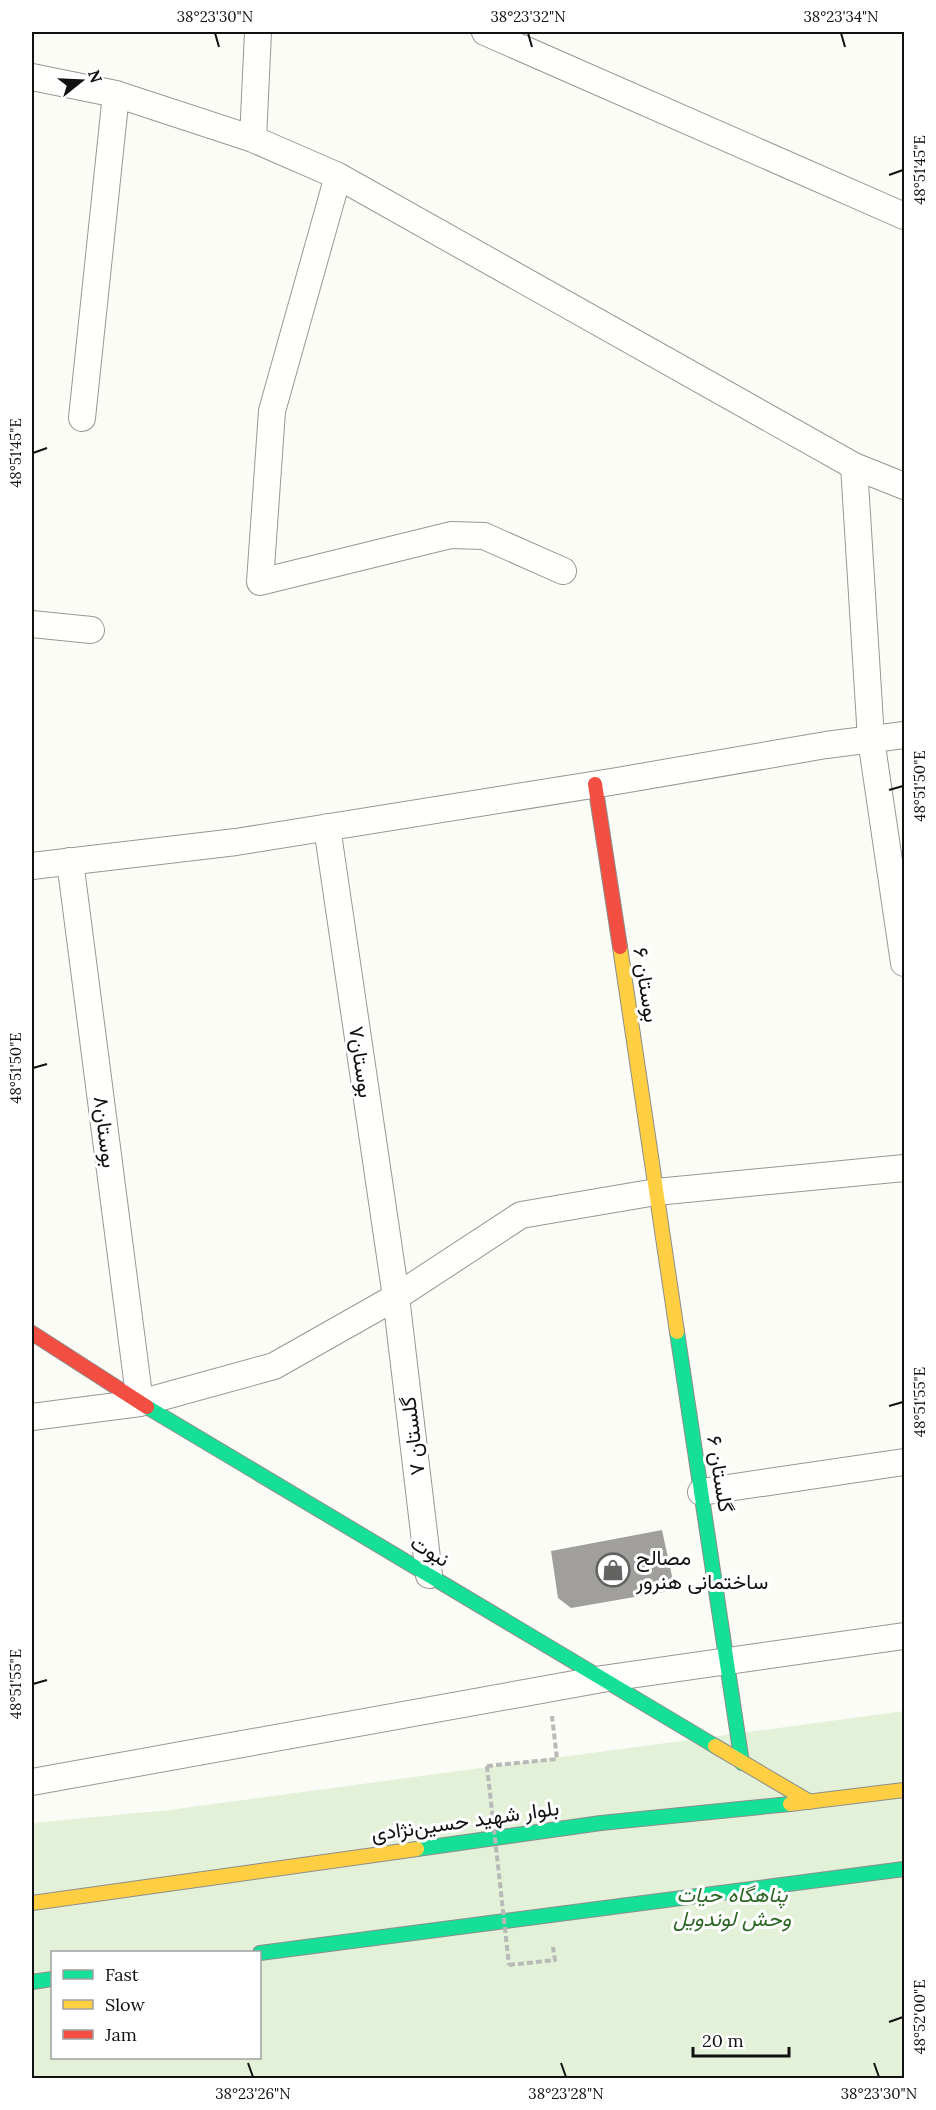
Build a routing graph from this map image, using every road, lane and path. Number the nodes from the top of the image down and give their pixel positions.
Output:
1 (258, 32) edge
2 (484, 32) edge
3 (32, 77) edge
4 (116, 94) junction
5 (253, 139) junction
6 (338, 176) junction
7 (904, 216) edge
8 (82, 418) dead end
9 (854, 466) junction
10 (904, 486) edge
11 (563, 571) dead end
12 (32, 624) edge
13 (91, 630) dead end
14 (904, 735) edge
15 (871, 739) junction
16 (595, 784) junction
17 (327, 827) junction
18 (70, 861) junction
19 (32, 866) edge
20 (904, 963) edge
21 (904, 1168) edge
22 (656, 1192) junction
23 (396, 1297) junction
24 (32, 1333) edge
25 (140, 1403) junction
26 (32, 1417) edge
27 (904, 1462) edge
28 (701, 1492) junction
29 (429, 1575) junction
30 (904, 1636) edge
31 (727, 1661) junction
32 (602, 1678) junction
33 (549, 1688) junction
34 (742, 1762) junction
35 (32, 1782) edge
36 (904, 1790) edge
37 (810, 1802) junction
38 (904, 1869) edge
39 (32, 1903) edge
40 (261, 1953) edge
41 (555, 1960) dead end
42 (51, 1979) edge
43 (32, 1982) edge

1 - 5 street
2 - 7 street
3 - 4 street
4 - 5 street
4 - 8 street
5 - 6 street
6 - 9 street
6 - 11 street
9 - 10 street
9 - 15 street
12 - 13 street
14 - 15 street
15 - 16 street
15 - 20 street
16 - 17 street
16 - 22 main road, بوستان ۶
17 - 18 street
17 - 23 street, بوستان۷
18 - 19 street
18 - 25 street, بوستان۸
21 - 22 street
22 - 23 street
22 - 28 main road, گلستان ۶
23 - 25 street
23 - 29 street, گلستان ۷
24 - 25 main road, نبوت
25 - 26 street
25 - 29 main road, نبوت
27 - 28 street
28 - 31 main road, گلستان ۶
29 - 32 main road, نبوت
30 - 31 street
31 - 32 street
31 - 34 main road, گلستان ۶
32 - 33 street
32 - 34 main road, نبوت
33 - 35 street
33 - 41 path, bridge
34 - 37 main road, نبوت
36 - 37 main road, بلوار شهید حسین‌نژادی
37 - 39 main road, بلوار شهید حسین‌نژادی
38 - 40 main road
42 - 43 main road

